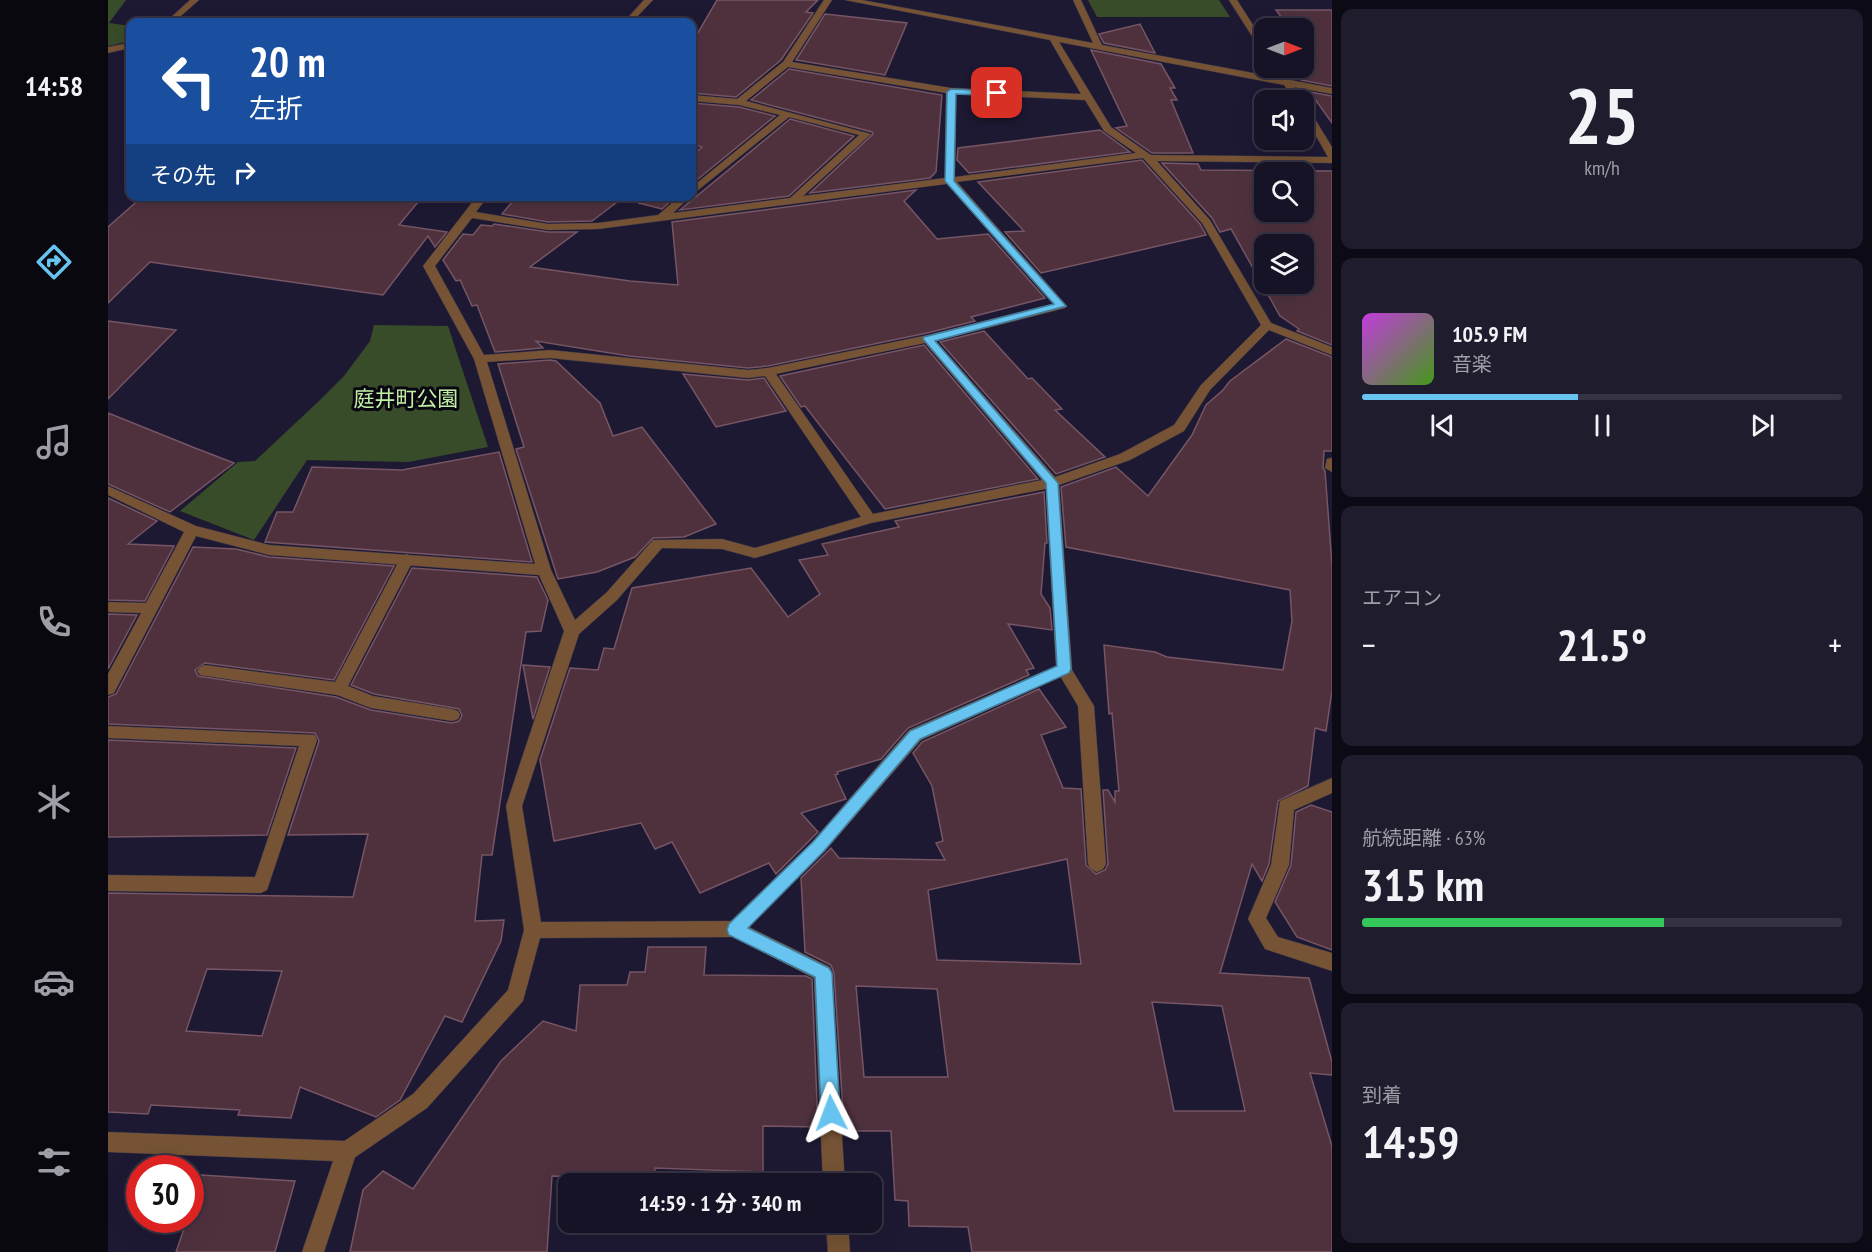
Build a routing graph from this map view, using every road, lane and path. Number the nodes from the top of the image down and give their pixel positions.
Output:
1 (195, 0) edge
2 (649, 0) edge
3 (828, 0) edge
4 (849, 0) edge
5 (920, 0) edge
6 (1077, 0) edge
7 (1233, 0) edge
8 (923, 14) junction
9 (175, 18) edge
10 (632, 18) edge
11 (1254, 33) edge
12 (1053, 39) junction
13 (126, 46) edge
14 (1099, 48) junction
15 (108, 50) edge
16 (786, 64) junction
17 (1284, 78) edge
18 (1288, 84) junction
19 (1292, 90) edge
20 (951, 92) junction
21 (1332, 92) edge
22 (1088, 97) junction
23 (696, 98) edge
24 (739, 102) junction
25 (787, 114) junction
26 (1314, 125) edge
27 (1332, 155) edge
28 (1147, 157) junction
29 (1332, 160) edge
30 (950, 181) junction
31 (696, 189) edge
32 (794, 199) junction
33 (479, 201) edge
34 (681, 201) edge
35 (469, 214) junction
36 (661, 218) junction
37 (1267, 325) junction
38 (928, 339) junction
39 (1332, 351) edge
40 (480, 359) junction
41 (768, 372) junction
42 (1332, 462) edge
43 (1332, 468) edge
44 (1052, 483) junction
45 (108, 490) edge
46 (870, 519) junction
47 (192, 530) junction
48 (407, 559) junction
49 (544, 570) junction
50 (108, 607) edge
51 (150, 608) junction
52 (572, 631) junction
53 (1064, 669) junction
54 (205, 671) dead end
55 (339, 688) junction
56 (108, 689) edge
57 (452, 715) dead end
58 (108, 732) edge
59 (1332, 784) edge
60 (1097, 864) dead end
61 (108, 884) edge
62 (533, 930) junction
63 (735, 930) junction
64 (1332, 962) edge
65 (108, 1142) edge
66 (347, 1151) junction
67 (833, 1173) edge
68 (838, 1233) edge
69 (313, 1252) edge
70 (839, 1252) edge

1 - 9 street
2 - 10 street
3 - 16 street
4 - 8 street
5 - 8 street
6 - 14 street
7 - 11 street
8 - 12 street
12 - 14 street
12 - 22 street
13 - 15 street
14 - 18 street
16 - 20 street
16 - 24 street
17 - 18 street
18 - 19 street
18 - 21 street
20 - 22 street
20 - 30 street
22 - 28 street
23 - 24 street
24 - 25 street
25 - 31 street
25 - 32 street
26 - 27 street
28 - 29 street
28 - 30 street
28 - 37 street
30 - 32 street
30 - 38 street
32 - 36 street
33 - 35 street
34 - 36 street
35 - 36 street
35 - 40 street
37 - 39 street
37 - 44 street
38 - 41 street
38 - 44 street
40 - 41 street
40 - 49 street
41 - 46 street
42 - 43 street
44 - 46 street
44 - 53 street
45 - 47 street
46 - 52 street
47 - 48 street
47 - 51 street
48 - 49 street
48 - 55 street
49 - 52 street
50 - 51 street
51 - 56 street
52 - 62 street
53 - 60 street
53 - 63 street
54 - 55 street
55 - 57 street
58 - 61 street
59 - 64 street
62 - 63 street
62 - 66 street
63 - 67 street
65 - 66 street
66 - 69 street
68 - 70 street

